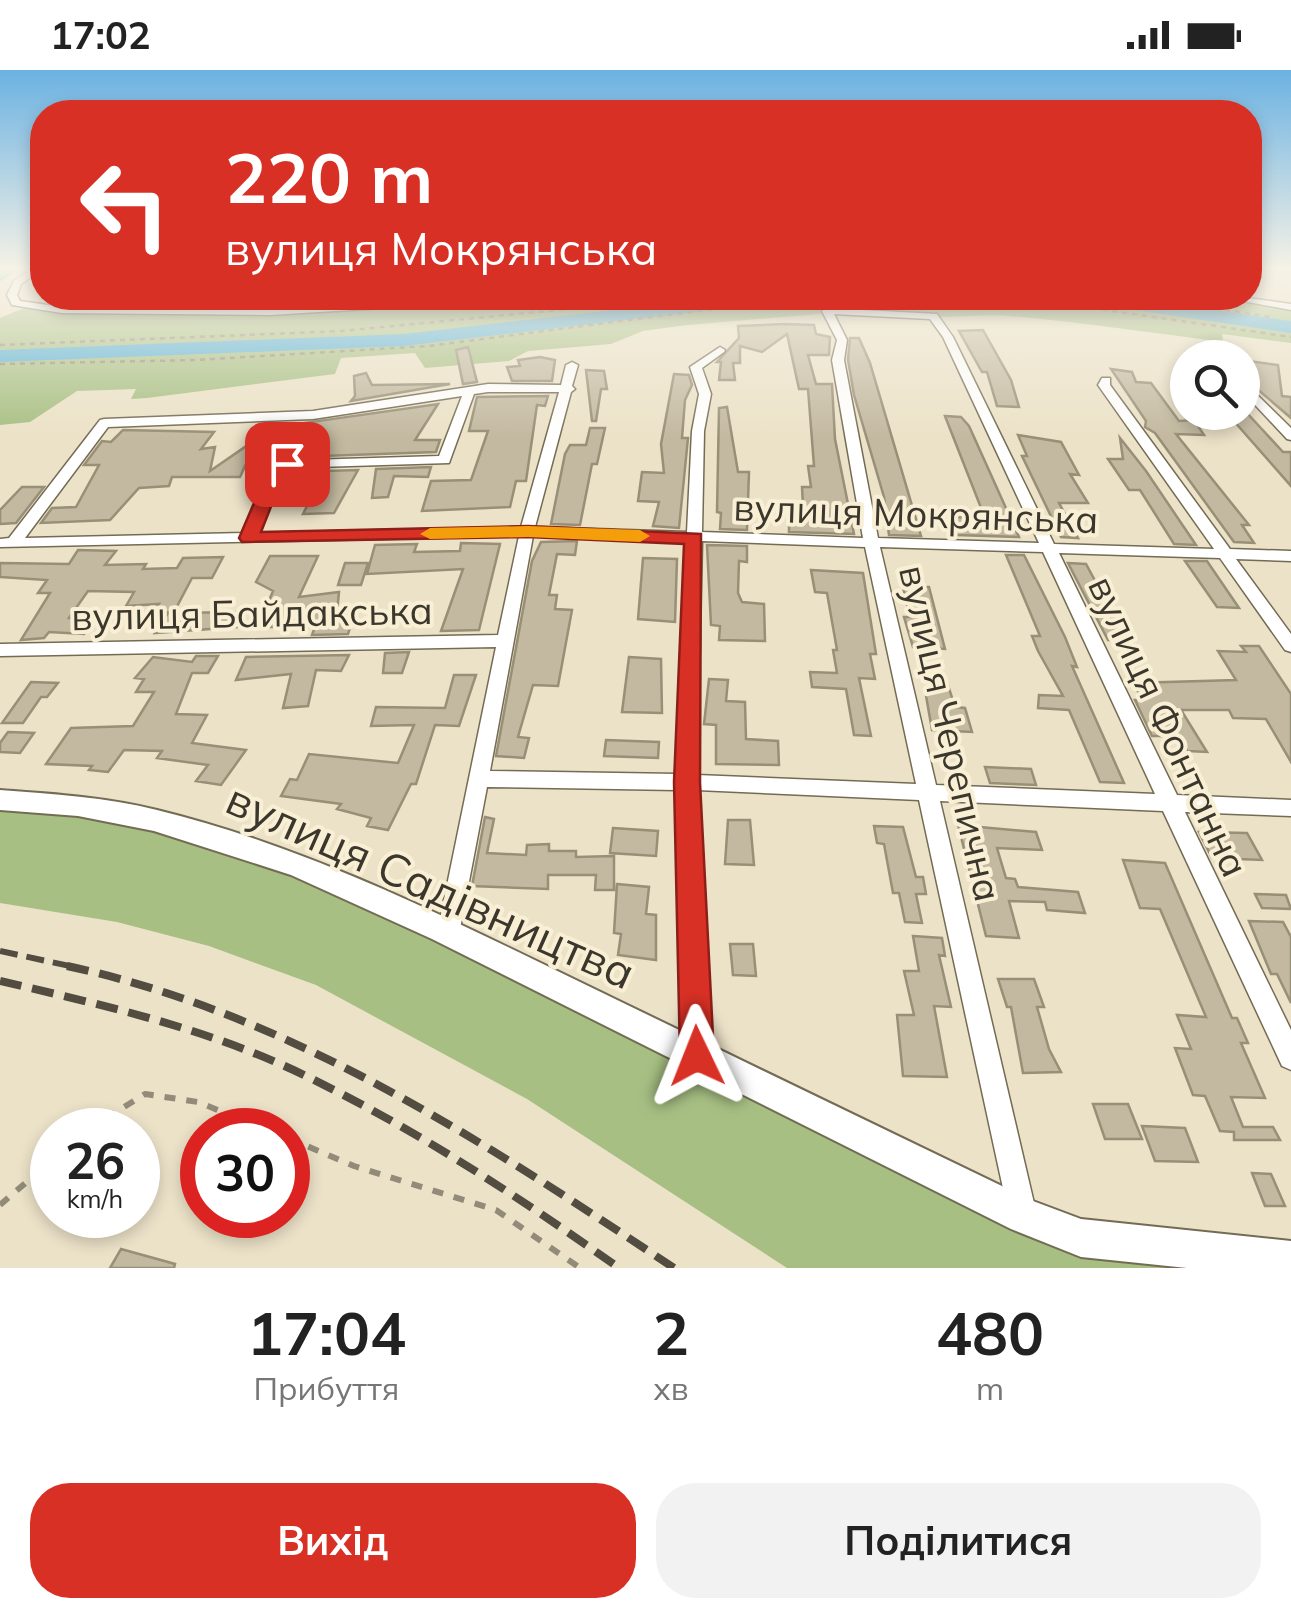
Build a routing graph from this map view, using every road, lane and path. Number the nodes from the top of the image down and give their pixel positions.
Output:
1 (452, 326) edge
2 (598, 326) edge
3 (834, 326) edge
4 (940, 326) edge
5 (1215, 326) edge
6 (1291, 337) edge
7 (0, 345) edge
8 (720, 350) dead end
9 (0, 364) edge
10 (572, 365) dead end
11 (1106, 380) dead end
12 (569, 389) junction
13 (470, 392) junction
14 (1260, 402) edge
15 (1291, 436) edge
16 (528, 531) junction
17 (249, 538) junction
18 (694, 538) junction
19 (7, 543) edge
20 (872, 546) junction
21 (1050, 551) junction
22 (1226, 555) junction
23 (1291, 556) edge
24 (505, 641) junction
25 (1291, 646) edge
26 (0, 650) edge
27 (480, 778) junction
28 (687, 782) junction
29 (930, 794) junction
30 (0, 800) edge
31 (1170, 804) junction
32 (1291, 808) edge
33 (448, 934) junction
34 (697, 1056) junction
35 (1291, 1057) edge
36 (122, 1108) edge
37 (213, 1108) edge
38 (310, 1147) edge
39 (30, 1179) edge
40 (0, 1205) edge
41 (1024, 1216) junction
42 (1291, 1260) edge
43 (580, 1268) edge

1 - 7 path
2 - 9 path
3 - 20 street, вулиця Черепична
4 - 21 street, вулиця Фонтанна
5 - 6 path
8 - 18 street
10 - 12 street
11 - 22 street
12 - 13 street
12 - 16 street
13 - 17 street
13 - 19 street
14 - 15 street
16 - 17 street, вулиця Мокрянська
16 - 18 street, вулиця Мокрянська
16 - 24 street
17 - 19 street, вулиця Мокрянська
18 - 20 street, вулиця Мокрянська
18 - 28 street
20 - 21 street, вулиця Мокрянська
20 - 29 street, вулиця Черепична
21 - 22 street, вулиця Мокрянська
21 - 31 street, вулиця Фонтанна
22 - 23 street, вулиця Мокрянська
22 - 25 street
24 - 26 street, вулиця Байдакська
24 - 27 street
27 - 28 street
27 - 33 street
28 - 29 street
28 - 34 street
29 - 31 street
29 - 41 street, вулиця Черепична
30 - 33 street, вулиця Садівництва
31 - 32 street
31 - 35 street, вулиця Фонтанна
33 - 34 street, вулиця Садівництва
34 - 41 street, вулиця Садівництва
36 - 37 path
38 - 43 path
39 - 40 path
41 - 42 street, вулиця Садівництва

